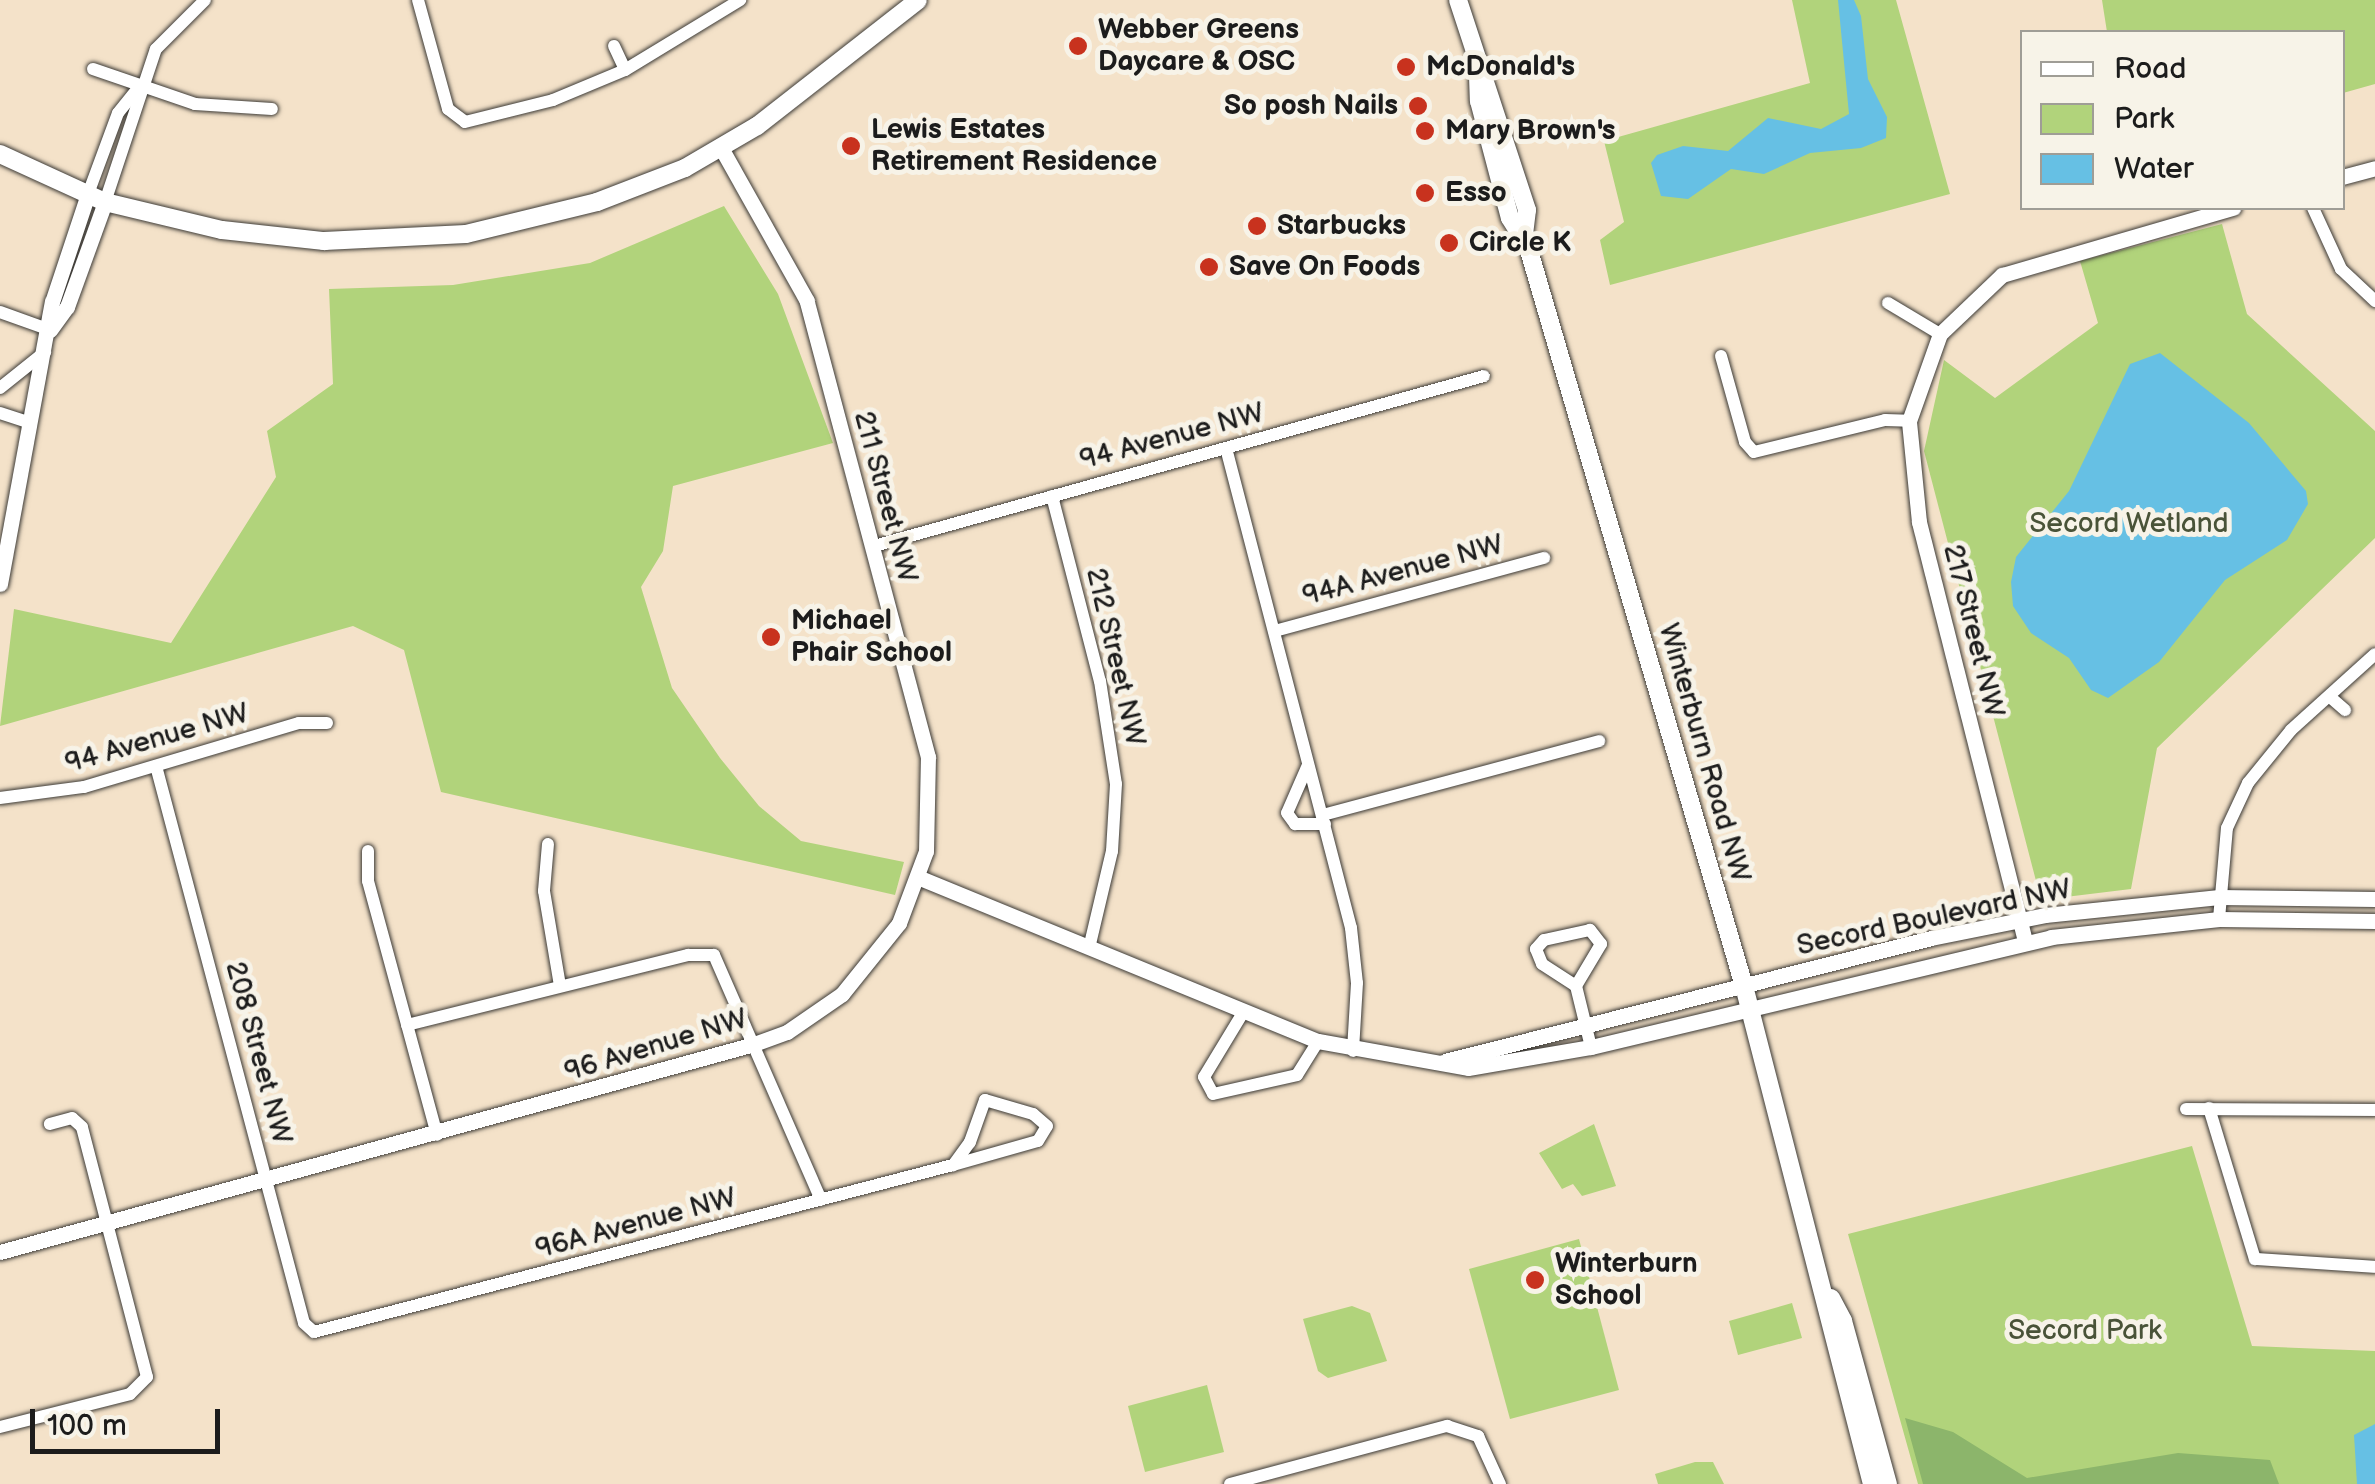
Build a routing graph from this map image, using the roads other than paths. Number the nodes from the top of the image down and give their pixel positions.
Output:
1 (205, 0) edge
2 (418, 0) edge
3 (740, 0) edge
4 (918, 0) edge
5 (1458, 0) edge
6 (614, 46) dead end
7 (93, 69) dead end
8 (625, 70) junction
9 (140, 85) junction
10 (272, 109) dead end
11 (722, 148) junction
12 (0, 154) edge
13 (2375, 168) edge
14 (2345, 177) edge
15 (96, 198) junction
16 (2225, 210) edge
17 (2314, 210) edge
18 (2375, 301) edge
19 (1888, 303) dead end
20 (0, 312) edge
21 (50, 330) junction
22 (1940, 334) junction
23 (45, 352) junction
24 (1721, 356) dead end
25 (1484, 376) dead end
26 (0, 388) edge
27 (0, 412) edge
28 (1909, 421) junction
29 (28, 422) junction
30 (1226, 448) junction
31 (1052, 496) junction
32 (874, 546) junction
33 (1544, 558) dead end
34 (1, 577) edge
35 (1275, 631) junction
36 (2375, 654) edge
37 (2330, 696) junction
38 (2344, 710) dead end
39 (327, 724) dead end
40 (1598, 742) dead end
41 (1309, 760) junction
42 (156, 766) junction
43 (0, 798) edge
44 (1324, 819) junction
45 (548, 844) dead end
46 (368, 851) dead end
47 (920, 878) junction
48 (2219, 897) junction
49 (2375, 898) edge
50 (2219, 919) junction
51 (2020, 920) junction
52 (2375, 921) edge
53 (2025, 941) junction
54 (1089, 948) junction
55 (560, 986) junction
56 (1576, 986) junction
57 (1744, 986) junction
58 (1750, 1009) junction
59 (1244, 1010) junction
60 (407, 1025) junction
61 (1586, 1026) junction
62 (1318, 1041) junction
63 (754, 1044) junction
64 (1590, 1047) junction
65 (1353, 1051) junction
66 (1446, 1061) junction
67 (2208, 1108) junction
68 (2186, 1109) dead end
69 (2375, 1110) edge
70 (50, 1124) dead end
71 (437, 1135) junction
72 (953, 1165) junction
73 (266, 1181) junction
74 (821, 1200) junction
75 (108, 1223) junction
76 (0, 1252) edge
77 (2375, 1267) edge
78 (1826, 1289) junction
79 (332, 1332) joint
80 (0, 1427) edge
81 (1230, 1484) edge
82 (1500, 1484) edge
83 (1872, 1484) edge
84 (1888, 1484) edge

1 - 9 street
2 - 8 street
3 - 8 street
4 - 11 main road
5 - 57 main road, Winterburn Road NW
6 - 8 street
7 - 9 street
9 - 10 street
9 - 15 street
11 - 15 main road
11 - 32 street, 211 Street NW
12 - 15 main road
13 - 14 street
15 - 21 street
16 - 22 street
17 - 18 street
19 - 22 street
20 - 21 street
21 - 23 street
22 - 28 street, 217 Street NW
23 - 26 street
23 - 29 street
24 - 28 street
25 - 30 street, 94 Avenue NW
27 - 29 street
28 - 51 street, 217 Street NW
29 - 34 street
30 - 31 street, 94 Avenue NW
30 - 35 street
31 - 32 street, 94 Avenue NW
31 - 54 street, 212 Street NW
32 - 47 street, 211 Street NW
33 - 35 street, 94A Avenue NW
35 - 41 street
36 - 37 street
37 - 38 street
37 - 48 street
39 - 42 street, 94 Avenue NW
40 - 44 street
41 - 44 street
41 - 44 street
42 - 43 street, 94 Avenue NW
42 - 73 street, 208 Street NW
44 - 65 street
45 - 55 street
46 - 60 street
47 - 54 street
47 - 63 street, 96 Avenue NW
48 - 49 street, Secord Boulevard NW
48 - 50 street
48 - 51 street, Secord Boulevard NW
50 - 52 street, Secord Boulevard NW
50 - 53 street, Secord Boulevard NW
51 - 53 street, 217 Street NW
51 - 57 street, Secord Boulevard NW
53 - 58 street, Secord Boulevard NW
54 - 59 street
55 - 60 street
55 - 63 street
56 - 56 street
56 - 61 street
57 - 58 main road, Winterburn Road NW
57 - 61 street
58 - 64 street
58 - 78 main road, Winterburn Road NW
59 - 62 street
59 - 62 street
60 - 71 street
61 - 64 street
61 - 66 street
62 - 65 street
63 - 71 street, 96 Avenue NW
63 - 74 street
64 - 66 street
65 - 66 street
67 - 68 street
67 - 69 street
67 - 77 street
70 - 75 street
71 - 73 street, 96 Avenue NW
72 - 72 street, 96A Avenue NW
72 - 74 street, 96A Avenue NW
73 - 75 street, 96 Avenue NW
73 - 79 street, 208 Street NW
74 - 79 street, 96A Avenue NW
75 - 76 street, 96 Avenue NW
75 - 80 street
78 - 83 main road, Winterburn Road NW
78 - 84 main road, Winterburn Road NW
81 - 82 street

